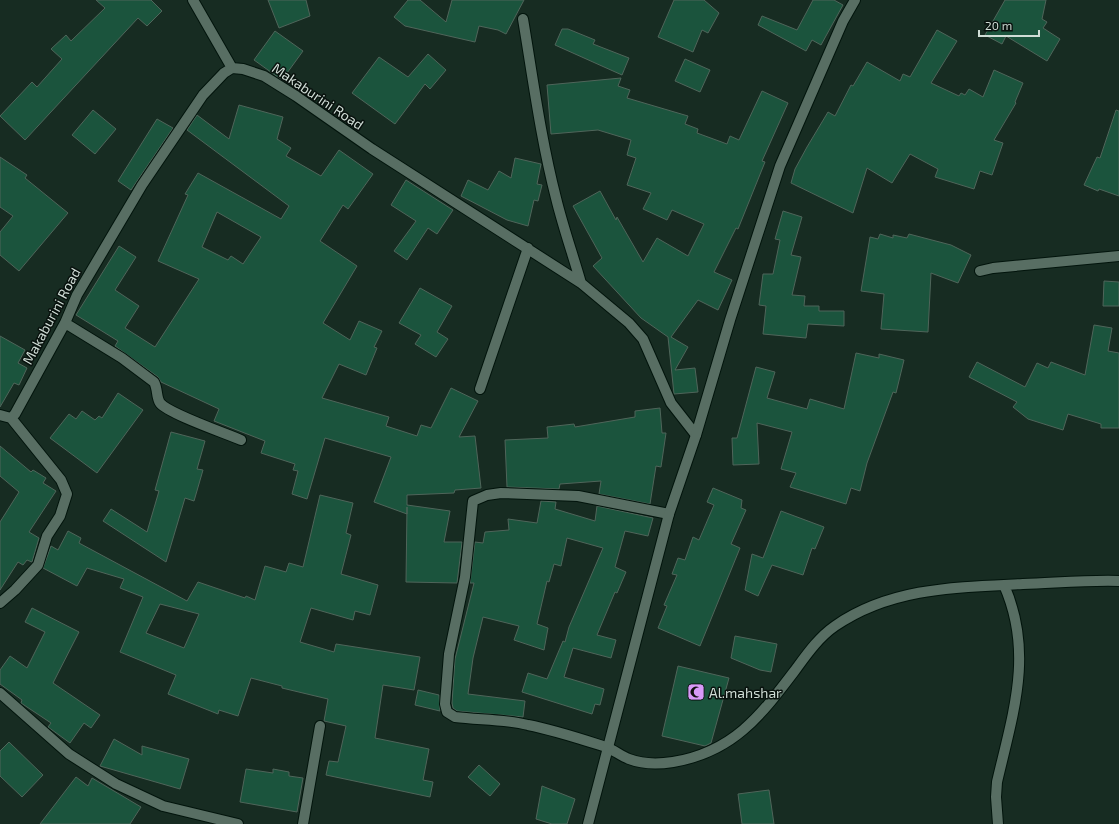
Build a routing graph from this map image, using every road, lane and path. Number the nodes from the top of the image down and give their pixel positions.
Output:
1 (193, 0) edge
2 (854, 0) edge
3 (523, 19) dead end
4 (232, 68) junction
5 (528, 248) junction
6 (1119, 256) edge
7 (980, 272) dead end
8 (581, 283) junction
9 (65, 323) junction
10 (480, 389) dead end
11 (0, 415) edge
12 (11, 418) junction
13 (696, 435) junction
14 (241, 440) dead end
15 (669, 514) junction
16 (1119, 581) edge
17 (1004, 585) junction
18 (0, 603) edge
19 (0, 693) edge
20 (320, 726) dead end
21 (608, 748) junction
22 (238, 824) edge
23 (304, 824) edge
24 (588, 824) edge
25 (998, 824) edge

1 - 4 street
2 - 13 street
3 - 8 street
4 - 5 street, Makaburini Road
4 - 9 street, Makaburini Road
5 - 8 street, Makaburini Road
5 - 10 street
6 - 7 street
8 - 13 street, Makaburini Road
9 - 12 street, Makaburini Road
9 - 14 street
11 - 12 street
12 - 18 street
13 - 15 street
15 - 21 street
15 - 21 street
16 - 17 street
17 - 21 street
17 - 25 street
19 - 22 street
20 - 23 street
21 - 24 street

